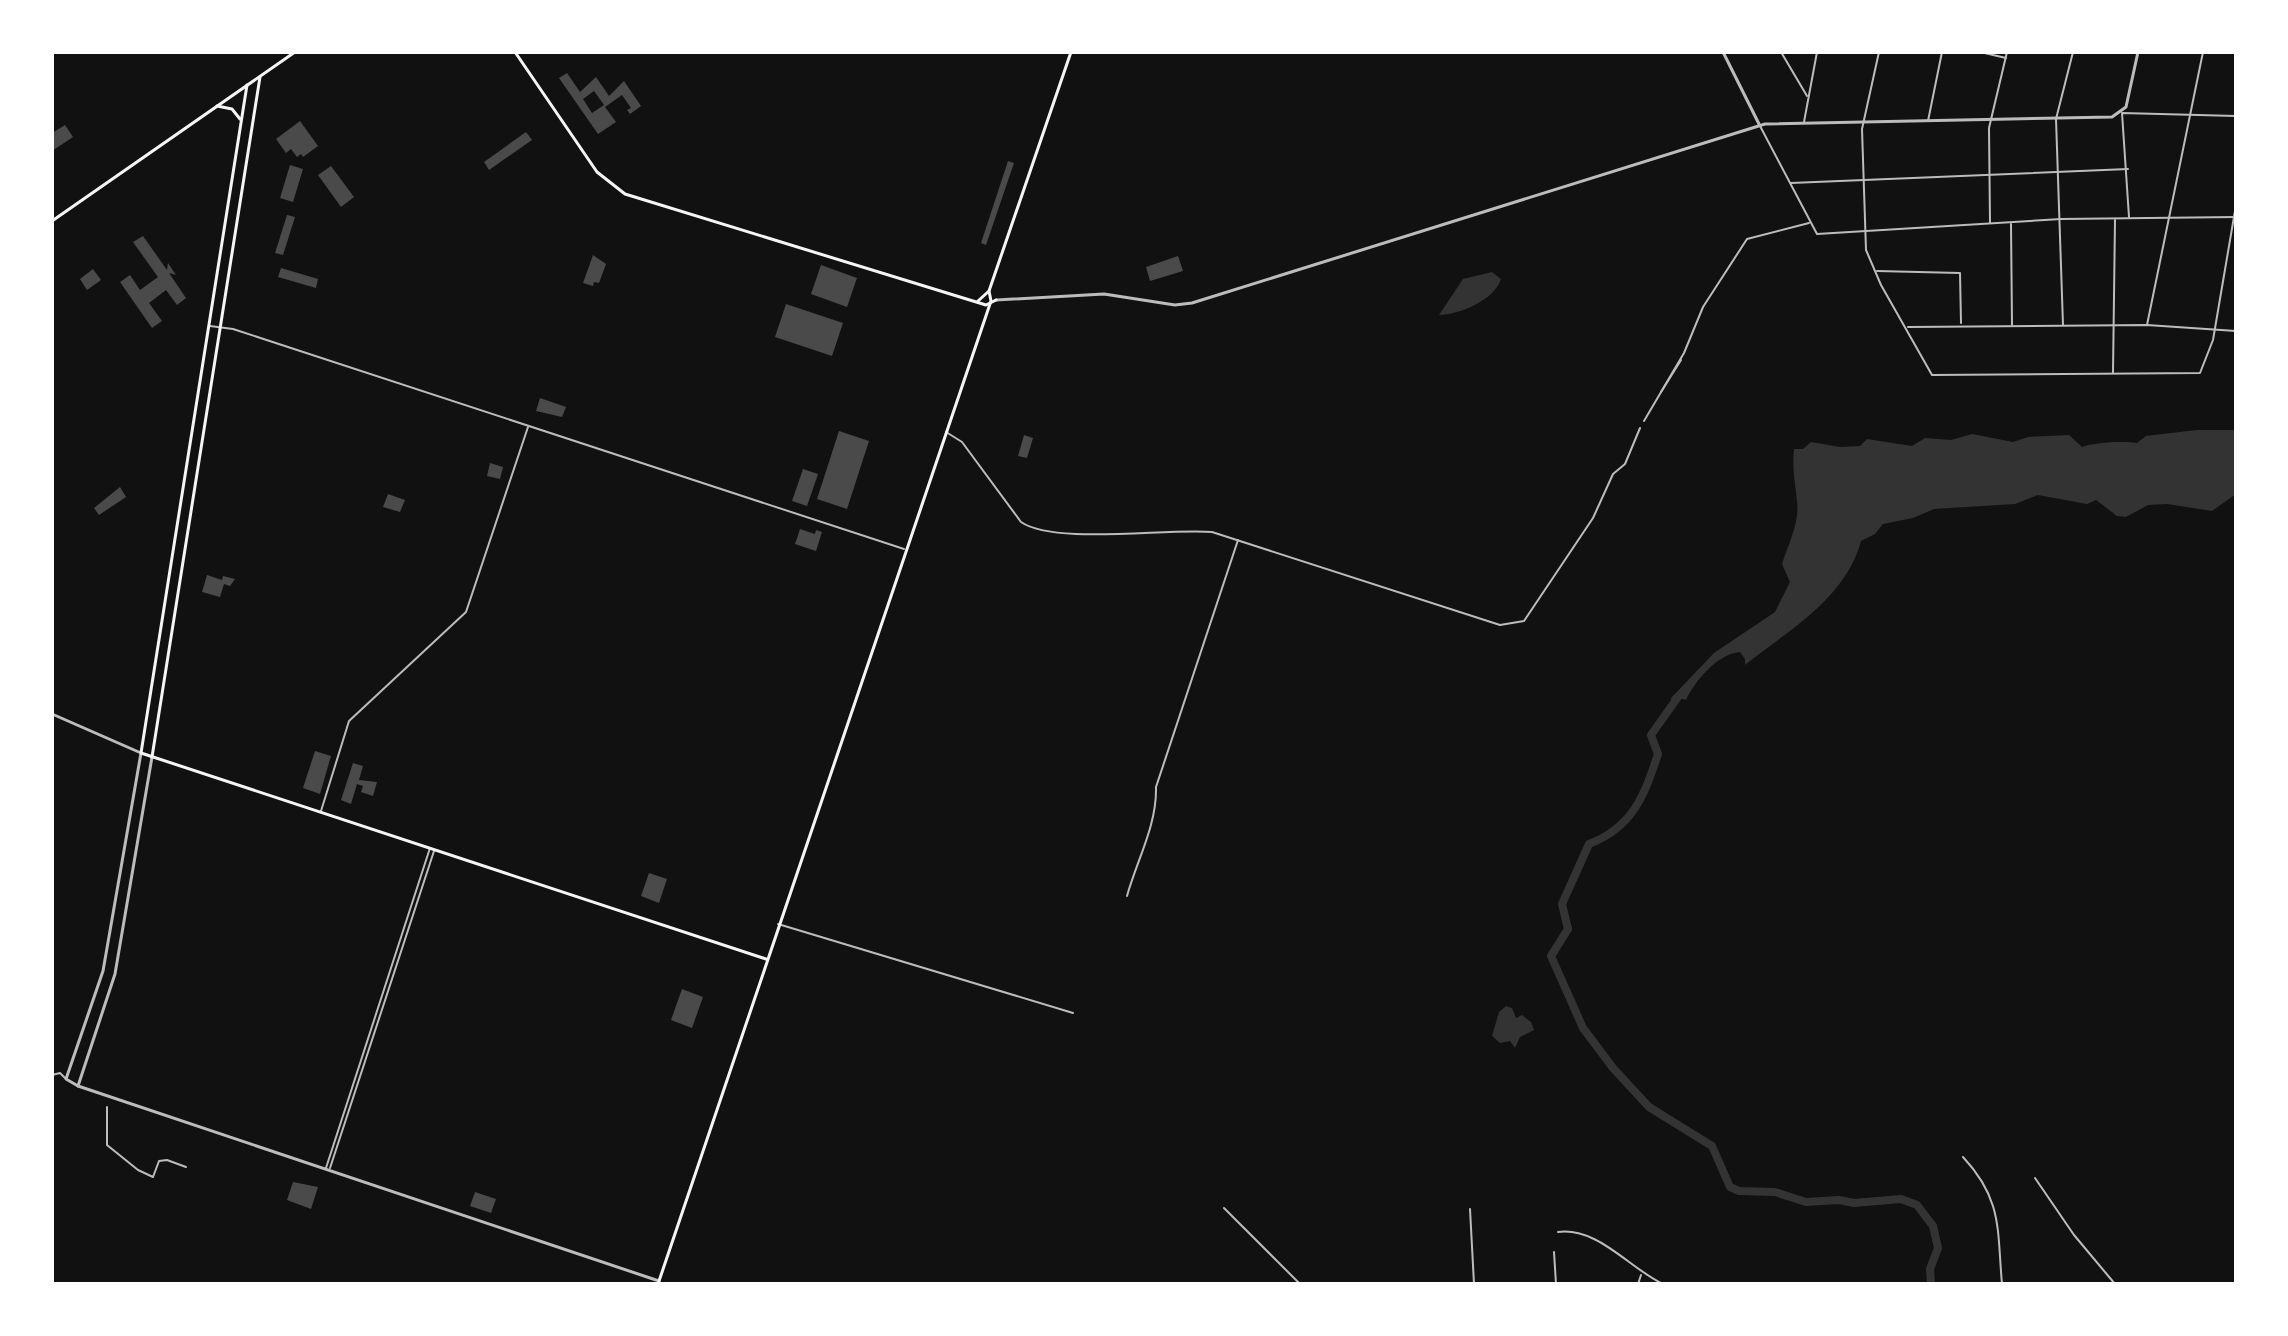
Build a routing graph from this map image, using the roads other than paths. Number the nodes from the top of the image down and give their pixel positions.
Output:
1 (295, 52) edge
2 (515, 52) edge
3 (1071, 52) edge
4 (1723, 52) edge
5 (1781, 52) edge
6 (1817, 52) edge
7 (1879, 52) edge
8 (1942, 52) edge
9 (1980, 52) edge
10 (2007, 52) edge
11 (2073, 52) edge
12 (2138, 52) edge
13 (2203, 52) edge
14 (2006, 58) junction
15 (260, 77) junction
16 (247, 85) junction
17 (240, 90) junction
18 (245, 97) junction
19 (1807, 97) junction
20 (217, 106) junction
21 (2122, 113) junction
22 (2191, 114) junction
23 (2236, 116) edge
24 (2056, 119) junction
25 (1993, 120) junction
26 (241, 121) junction
27 (1928, 121) junction
28 (1804, 123) junction
29 (1864, 123) junction
30 (1760, 125) junction
31 (2128, 169) junction
32 (2058, 171) junction
33 (1989, 175) junction
34 (1863, 178) junction
35 (1790, 183) junction
36 (2236, 205) edge
37 (2235, 217) edge
38 (2129, 218) junction
39 (2170, 218) junction
40 (2061, 219) junction
41 (2115, 219) junction
42 (52, 221) edge
43 (1809, 223) junction
44 (1990, 223) junction
45 (2011, 223) junction
46 (1865, 230) junction
47 (1876, 271) junction
48 (989, 291) junction
49 (984, 297) junction
50 (990, 298) junction
51 (996, 300) junction
52 (981, 302) junction
53 (989, 304) junction
54 (984, 311) junction
55 (1961, 325) junction
56 (2012, 325) junction
57 (2147, 325) junction
58 (208, 326) junction
59 (2115, 326) junction
60 (218, 327) junction
61 (1907, 327) junction
62 (2063, 327) junction
63 (2213, 327) junction
64 (2236, 331) edge
65 (2113, 373) junction
66 (1644, 421) dead end
67 (528, 426) junction
68 (1640, 428) dead end
69 (945, 432) junction
70 (1238, 538) junction
71 (906, 549) junction
72 (52, 714) edge
73 (141, 753) junction
74 (152, 757) junction
75 (320, 812) junction
76 (432, 849) junction
77 (1127, 896) dead end
78 (778, 924) junction
79 (766, 959) junction
80 (1073, 1013) dead end
81 (52, 1075) edge
82 (66, 1079) junction
83 (78, 1086) junction
84 (107, 1107) dead end
85 (1963, 1157) dead end
86 (186, 1167) dead end
87 (328, 1170) junction
88 (2035, 1178) dead end
89 (1224, 1208) dead end
90 (1470, 1209) dead end
91 (1558, 1232) dead end
92 (1554, 1252) dead end
93 (1641, 1273) junction
94 (658, 1283) edge
95 (1300, 1284) edge
96 (1474, 1284) edge
97 (1556, 1284) edge
98 (1638, 1284) edge
99 (1663, 1284) edge
100 (2002, 1284) edge
101 (2115, 1284) edge

1 - 15 main road
2 - 52 main road
3 - 48 main road
4 - 30 street
5 - 19 street
6 - 19 street
7 - 29 street
8 - 27 street
9 - 14 street
10 - 14 street
11 - 24 street
12 - 21 street
13 - 22 street
14 - 25 street
15 - 16 main road
15 - 60 main road
16 - 17 main road
16 - 18 main road
17 - 18 street
17 - 20 main road
18 - 26 main road
19 - 28 street
20 - 26 main road
20 - 42 main road
21 - 22 street
21 - 24 street
21 - 31 street
22 - 23 street
22 - 39 street
24 - 25 street
24 - 32 street
25 - 27 street
25 - 33 street
26 - 58 main road
27 - 29 street
28 - 29 street
28 - 30 street
29 - 34 street
30 - 35 street
30 - 51 street
31 - 32 street
31 - 38 street
32 - 33 street
32 - 40 street
33 - 34 street
33 - 44 street
34 - 35 street
34 - 46 street
35 - 43 street
36 - 37 street
37 - 39 street
37 - 63 street
38 - 39 street
38 - 41 street
39 - 57 street
40 - 41 street
40 - 45 street
40 - 62 street
41 - 59 street
43 - 46 street
43 - 66 street
44 - 45 street
44 - 46 street
45 - 56 street
46 - 47 street
47 - 55 street
47 - 61 street
48 - 49 main road
48 - 50 main road
49 - 50 main road
49 - 52 main road
50 - 51 main road
50 - 53 main road
51 - 53 main road
52 - 53 main road
52 - 54 main road
53 - 54 main road
54 - 69 main road
55 - 56 street
55 - 61 street
56 - 62 street
57 - 59 street
57 - 63 street
58 - 60 street
58 - 73 main road
59 - 62 street
59 - 65 street
60 - 67 street
60 - 74 main road
61 - 65 street
63 - 64 street
63 - 65 street
67 - 71 street
67 - 75 street
68 - 70 street
69 - 70 street
69 - 71 main road
70 - 77 street
71 - 78 main road
72 - 73 street
73 - 74 main road
73 - 82 street
74 - 75 main road
74 - 83 street
75 - 76 main road
76 - 79 main road
76 - 87 street
78 - 79 main road
78 - 80 street
79 - 94 main road
81 - 82 street
82 - 83 street
83 - 87 street
84 - 86 street
85 - 100 street
87 - 94 street
88 - 101 street
89 - 95 street
90 - 96 street
91 - 93 street
92 - 97 street
93 - 98 street
93 - 99 street

